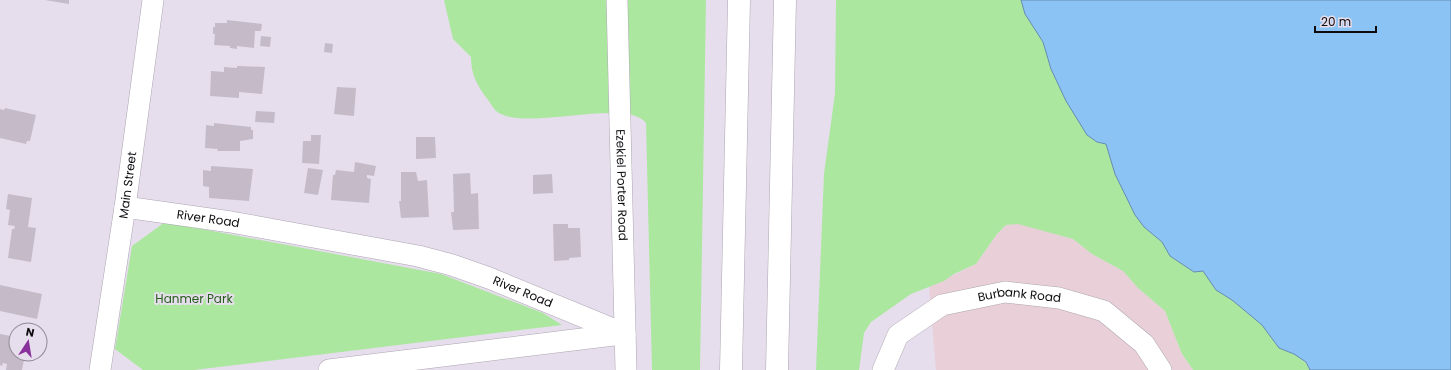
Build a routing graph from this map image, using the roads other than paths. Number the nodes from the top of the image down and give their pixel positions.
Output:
1 (153, 0) edge
2 (617, 0) edge
3 (739, 0) edge
4 (785, 0) edge
5 (125, 207) junction
6 (625, 334) junction
7 (100, 370) edge
8 (329, 370) edge
9 (626, 370) edge
10 (730, 370) edge
11 (777, 370) edge
12 (883, 370) edge
13 (1161, 370) edge

1 - 5 street, Main Street
2 - 6 street, Ezekiel Porter Road
3 - 10 highway
4 - 11 highway
5 - 6 street, River Road
5 - 7 street, Main Street
6 - 8 street
6 - 9 street, Ezekiel Porter Road
12 - 13 street, Burbank Road

